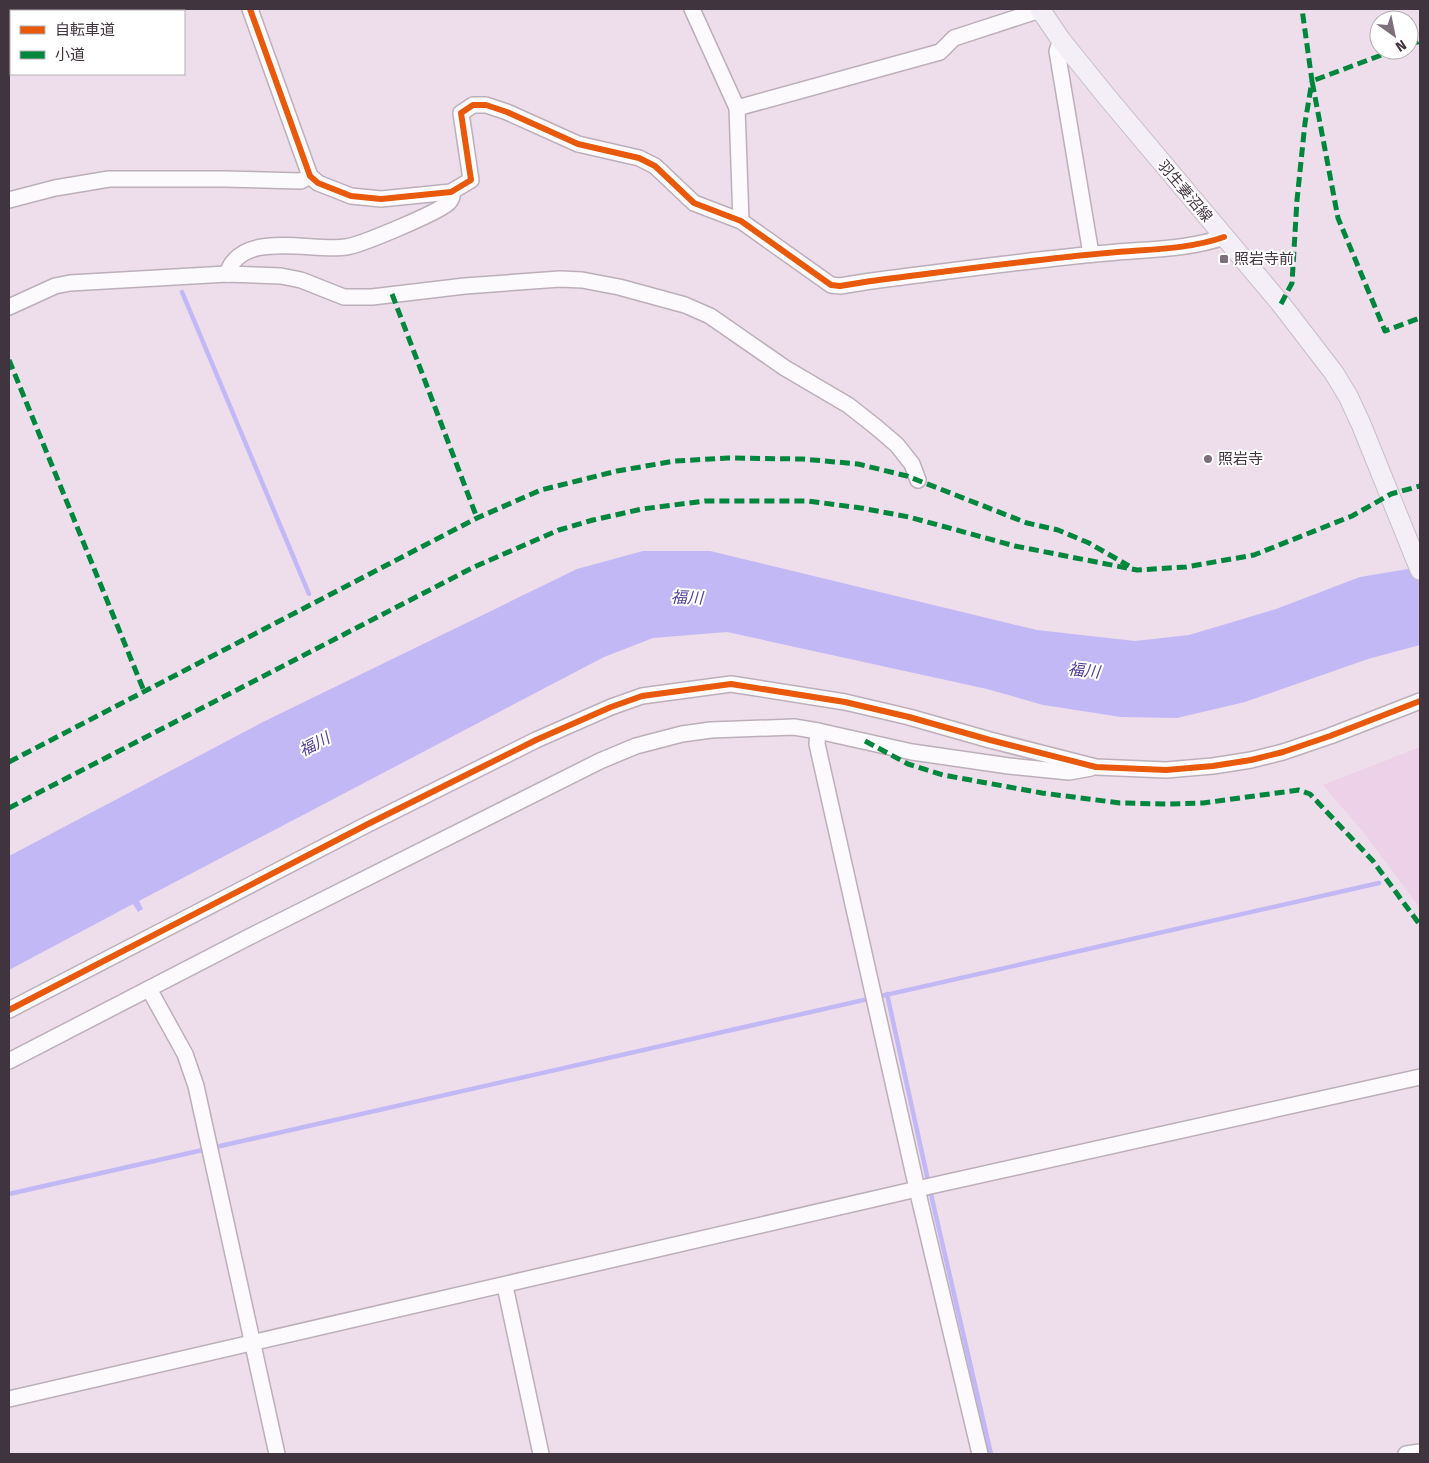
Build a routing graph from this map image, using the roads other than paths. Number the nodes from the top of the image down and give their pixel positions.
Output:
1 (250, 9) edge
2 (692, 9) edge
3 (1040, 9) edge
4 (1061, 40) junction
5 (736, 108) junction
6 (310, 176) junction
7 (451, 192) junction
8 (9, 200) edge
9 (741, 221) junction
10 (1224, 237) junction
11 (1091, 254) junction
12 (227, 274) junction
13 (9, 306) edge
14 (918, 480) dead end
15 (1420, 570) edge
16 (1420, 701) edge
17 (818, 730) junction
18 (1096, 767) junction
19 (149, 989) junction
20 (9, 1010) edge
21 (9, 1061) edge
22 (1420, 1077) edge
23 (917, 1189) junction
24 (504, 1286) junction
25 (252, 1341) junction
26 (9, 1399) edge
27 (1420, 1452) edge
28 (277, 1454) edge
29 (541, 1454) edge
30 (980, 1454) edge
31 (1406, 1454) edge

1 - 6 street
2 - 5 street
3 - 4 main road, 羽生妻沼線
3 - 5 street
4 - 10 main road, 羽生妻沼線
4 - 11 street
5 - 9 street
6 - 7 street
6 - 8 street
7 - 9 street
7 - 12 street
9 - 11 street
10 - 11 street
10 - 15 main road, 羽生妻沼線
12 - 13 street
12 - 14 street
16 - 18 street
17 - 18 street
17 - 19 street
17 - 23 street
18 - 20 street
19 - 21 street
19 - 25 street
22 - 23 street
23 - 24 street
23 - 30 street
24 - 25 street
24 - 29 street
25 - 26 street
25 - 28 street
27 - 31 street

